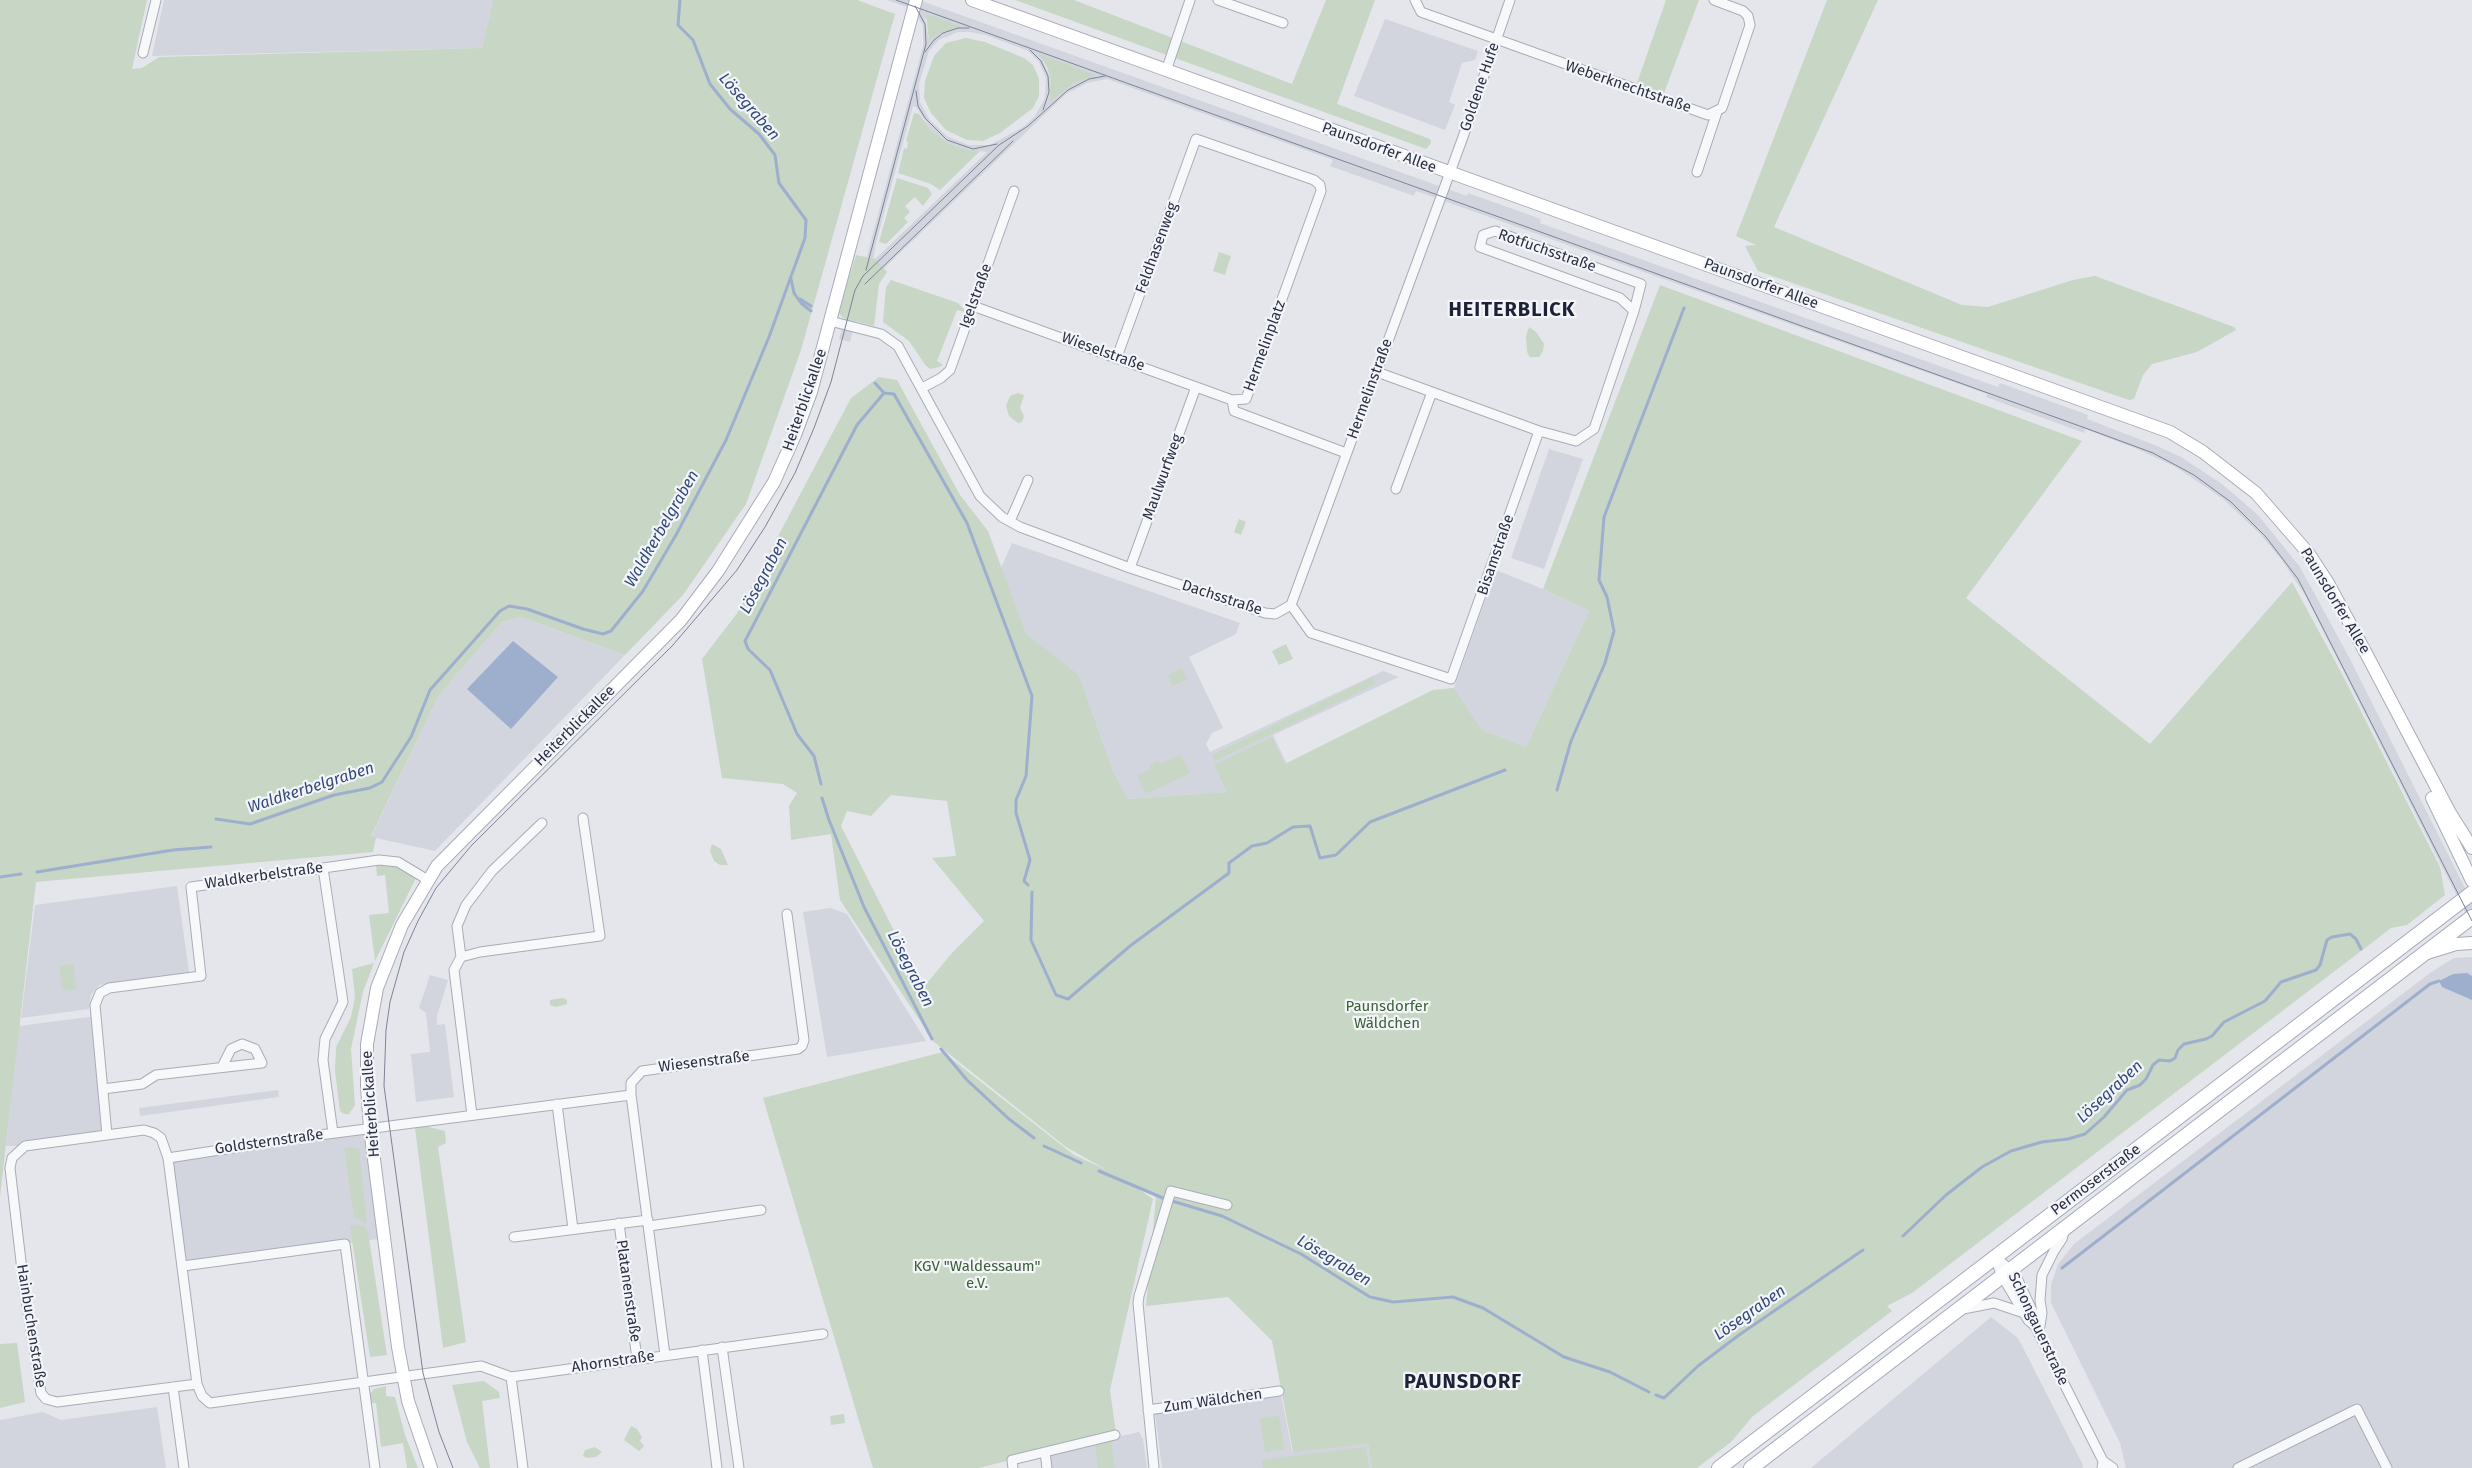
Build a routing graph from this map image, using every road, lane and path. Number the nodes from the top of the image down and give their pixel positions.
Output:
1 (156, 0) edge
2 (916, 0) edge
3 (972, 0) edge
4 (1190, 0) edge
5 (1218, 0) edge
6 (1415, 0) edge
7 (1510, 0) edge
8 (1714, 0) edge
9 (1284, 23) dead end
10 (1495, 40) junction
11 (143, 53) dead end
12 (1166, 71) junction
13 (1717, 112) junction
14 (1696, 172) dead end
15 (1449, 173) junction
16 (1320, 185) joint
17 (1014, 191) dead end
18 (973, 306) junction
19 (1634, 311) junction
20 (830, 321) junction
21 (1117, 356) junction
22 (1377, 372) junction
23 (1196, 387) junction
24 (922, 388) junction
25 (1432, 392) junction
26 (1232, 400) junction
27 (1539, 430) junction
28 (1346, 453) junction
29 (1028, 480) dead end
30 (1396, 488) dead end
31 (1010, 522) junction
32 (1130, 568) junction
33 (1291, 605) junction
34 (2412, 744) junction
35 (583, 818) dead end
36 (542, 823) dead end
37 (2472, 848) edge
38 (323, 868) junction
39 (428, 880) junction
40 (2472, 881) edge
41 (2472, 893) edge
42 (787, 914) dead end
43 (2472, 917) edge
44 (2472, 943) edge
45 (2424, 953) junction
46 (461, 957) junction
47 (222, 1067) dead end
48 (103, 1089) junction
49 (631, 1095) junction
50 (557, 1104) junction
51 (472, 1115) junction
52 (370, 1128) junction
53 (333, 1133) junction
54 (107, 1135) junction
55 (168, 1158) junction
56 (1227, 1205) dead end
57 (761, 1210) dead end
58 (619, 1223) junction
59 (649, 1223) junction
60 (2065, 1228) junction
61 (573, 1229) junction
62 (514, 1237) dead end
63 (1995, 1257) junction
64 (183, 1266) junction
65 (2006, 1273) junction
66 (1958, 1310) junction
67 (2024, 1313) junction
68 (2037, 1330) junction
69 (823, 1334) dead end
70 (722, 1347) junction
71 (702, 1350) junction
72 (665, 1355) junction
73 (637, 1359) junction
74 (404, 1376) junction
75 (511, 1377) junction
76 (363, 1383) junction
77 (197, 1384) junction
78 (174, 1387) junction
79 (1279, 1391) dead end
80 (1148, 1410) junction
81 (1115, 1435) dead end
82 (1044, 1452) junction
83 (2102, 1464) edge
84 (184, 1468) edge
85 (375, 1468) edge
86 (431, 1468) edge
87 (523, 1468) edge
88 (717, 1468) edge
89 (739, 1468) edge
90 (1013, 1468) edge
91 (1047, 1468) edge
92 (1154, 1468) edge
93 (1720, 1468) edge
94 (1751, 1468) edge
95 (2113, 1468) edge
96 (2238, 1468) edge
97 (2387, 1468) edge

1 - 11 street
2 - 20 main road, Heiterblickallee
3 - 12 main road, Paunsdorfer Allee
4 - 12 street
5 - 9 street
6 - 10 street, Weberknechtstraße
7 - 10 street, Goldene Hufe
8 - 13 street
10 - 13 street, Weberknechtstraße
10 - 15 street, Goldene Hufe
12 - 15 main road, Paunsdorfer Allee
13 - 14 street
15 - 22 street, Hermelinstraße
15 - 34 main road, Paunsdorfer Allee
16 - 21 street, Feldhasenweg
16 - 26 street, Hermelinplatz
17 - 18 street, Igelstraße
18 - 21 street, Wieselstraße
18 - 24 street, Igelstraße
19 - 19 street, Rotfuchsstraße
19 - 27 street, Rotfuchsstraße
20 - 24 street, Dachsstraße
20 - 39 main road, Heiterblickallee
21 - 23 street, Wieselstraße
22 - 25 street, Rotfuchsstraße
22 - 28 street, Hermelinstraße
23 - 26 street, Wieselstraße
23 - 32 street, Maulwurfweg
24 - 31 street, Dachsstraße
25 - 27 street, Rotfuchsstraße
25 - 30 street
26 - 28 street, Hermelinplatz
27 - 33 street, Bisamstraße
28 - 33 street, Hermelinstraße
29 - 31 street
31 - 32 street, Dachsstraße
32 - 33 street, Dachsstraße
34 - 37 main road, Paunsdorfer Allee
34 - 40 main road, Paunsdorfer Allee
35 - 46 street
36 - 46 street
38 - 39 street, Waldkerbelstraße
38 - 48 street, Waldkerbelstraße
38 - 53 street
39 - 52 main road, Heiterblickallee
41 - 63 main road, Permoserstraße
42 - 49 street, Wiesenstraße
43 - 45 main road, Permoserstraße
44 - 45 main road
45 - 60 main road, Permoserstraße
46 - 51 street
47 - 48 street
48 - 54 street, Waldkerbelstraße
49 - 50 street
49 - 59 street, Platanenstraße
50 - 51 street
50 - 61 street
51 - 52 street
52 - 53 street, Goldsternstraße
52 - 74 main road, Heiterblickallee
53 - 55 street, Goldsternstraße
54 - 55 street, Hainbuchenstraße
54 - 78 street, Hainbuchenstraße
55 - 64 street
56 - 80 street, Zum Wäldchen
57 - 59 street, Platanenstraße
58 - 59 street, Platanenstraße
58 - 61 street, Platanenstraße
58 - 73 street, Platanenstraße
59 - 72 street, Platanenstraße
60 - 65 main road, Permoserstraße
60 - 68 street
61 - 62 street, Platanenstraße
63 - 65 street, Schongauerstraße
63 - 93 main road, Permoserstraße
64 - 76 street
64 - 77 street
65 - 66 main road, Permoserstraße
65 - 67 street
65 - 68 street, Schongauerstraße
66 - 67 street
66 - 94 main road, Permoserstraße
67 - 68 street
68 - 83 street, Schongauerstraße
69 - 70 street, Ahornstraße
70 - 71 street, Ahornstraße
70 - 89 street
71 - 72 street, Ahornstraße
71 - 88 street
72 - 73 street, Ahornstraße
73 - 75 street, Ahornstraße
74 - 75 street, Ahornstraße
74 - 76 street
74 - 86 main road, Heiterblickallee
75 - 87 street
76 - 77 street
76 - 85 street
77 - 78 street, Hainbuchenstraße
78 - 84 street
79 - 80 street, Zum Wäldchen
80 - 92 street, Zum Wäldchen
81 - 82 street
82 - 90 street
82 - 91 street
83 - 95 street, Schongauerstraße
96 - 97 street

